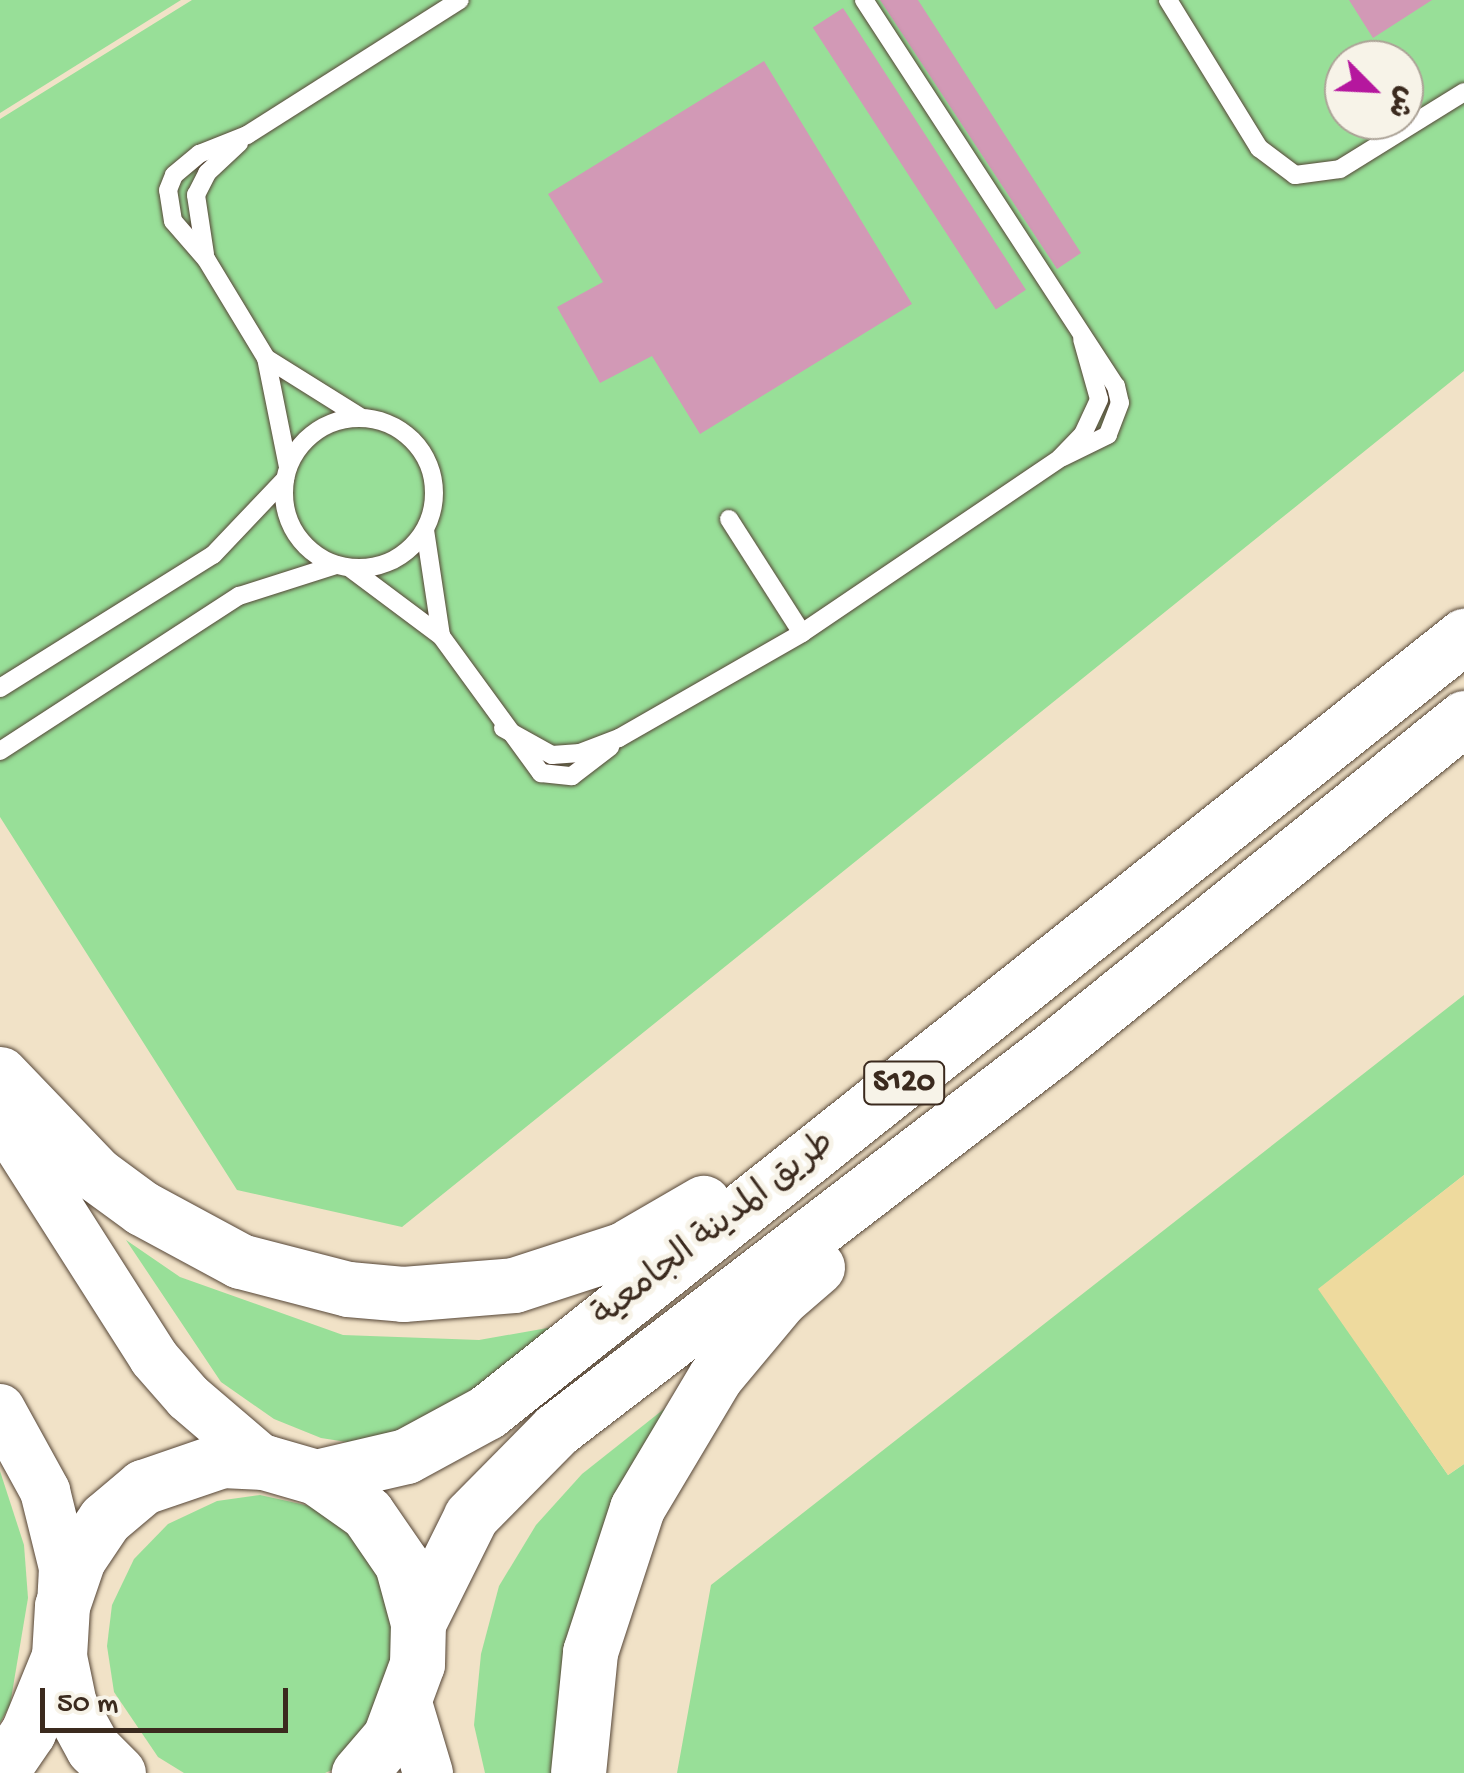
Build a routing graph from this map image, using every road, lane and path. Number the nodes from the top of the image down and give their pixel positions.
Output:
1 (460, 0) edge
2 (864, 0) edge
3 (1168, 0) edge
4 (1462, 94) edge
5 (247, 135) junction
6 (206, 259) junction
7 (266, 358) junction
8 (360, 417) junction
9 (287, 473) junction
10 (729, 519) dead end
11 (425, 530) junction
12 (343, 566) junction
13 (802, 633) junction
14 (441, 636) junction
15 (1464, 636) edge
16 (0, 688) edge
17 (1464, 718) edge
18 (0, 751) edge
19 (958, 1040) junction
20 (0, 1074) edge
21 (988, 1100) junction
22 (0, 1116) edge
23 (0, 1409) edge
24 (264, 1462) junction
25 (316, 1477) junction
26 (418, 1623) junction
27 (60, 1631) junction
28 (407, 1703) junction
29 (0, 1773) edge
30 (118, 1773) edge
31 (359, 1773) edge
32 (428, 1773) edge
33 (578, 1773) edge

1 - 5 lane
2 - 13 lane
3 - 4 lane
5 - 6 lane
5 - 6 lane
6 - 7 lane
7 - 8 lane
7 - 9 lane
8 - 9 lane
8 - 11 lane
9 - 12 lane
9 - 16 lane
10 - 13 lane
11 - 12 lane
11 - 14 lane
12 - 14 lane
12 - 18 lane
13 - 14 lane
15 - 19 main road, طريق المدينة الجامعية / S120
17 - 21 main road, طريق المدينة الجامعية / S120
19 - 20 main road
19 - 25 main road, طريق المدينة الجامعية / S120
21 - 26 main road, طريق المدينة الجامعية / S120
21 - 33 main road
22 - 24 street
23 - 27 street
24 - 25 main road
24 - 27 main road
25 - 26 main road
26 - 28 main road
27 - 29 main road
27 - 30 main road
28 - 31 main road
28 - 32 street

